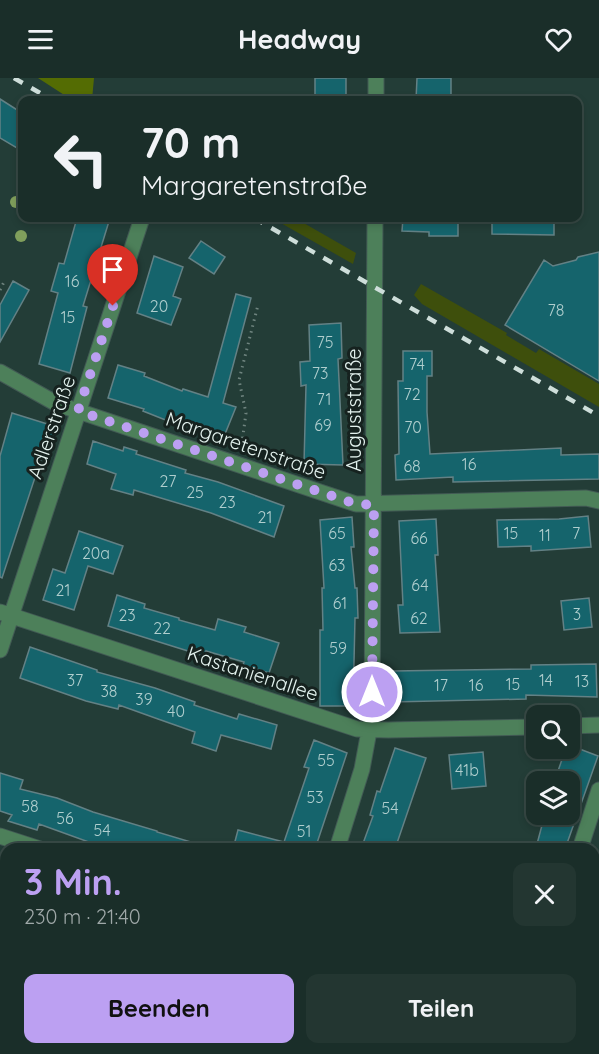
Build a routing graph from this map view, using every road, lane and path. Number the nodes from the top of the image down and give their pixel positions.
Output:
1 (376, 78) edge
2 (376, 96) edge
3 (141, 222) edge
4 (375, 222) edge
5 (5, 280) dead end
6 (0, 290) edge
7 (258, 305) dead end
8 (0, 372) edge
9 (78, 411) junction
10 (239, 464) junction
11 (599, 501) edge
12 (374, 505) junction
13 (6, 614) edge
14 (0, 650) edge
15 (599, 725) edge
16 (580, 726) edge
17 (526, 727) edge
18 (371, 730) junction
19 (599, 790) edge
20 (0, 836) edge
21 (22, 843) edge
22 (339, 843) edge
23 (582, 843) edge

1 - 2 street
3 - 9 street, Adlerstraße
4 - 12 street, Auguststraße
5 - 6 path
7 - 10 path
8 - 9 street, Margaretenstraße
9 - 10 street, Margaretenstraße
9 - 13 street, Adlerstraße
10 - 12 street, Margaretenstraße
11 - 12 street, Margaretenstraße
12 - 18 street, Auguststraße
13 - 14 street, Adlerstraße
13 - 18 street, Kastanienallee
15 - 16 street
17 - 18 street, Kastanienallee
18 - 22 street, Auguststraße
19 - 23 street
20 - 21 street

